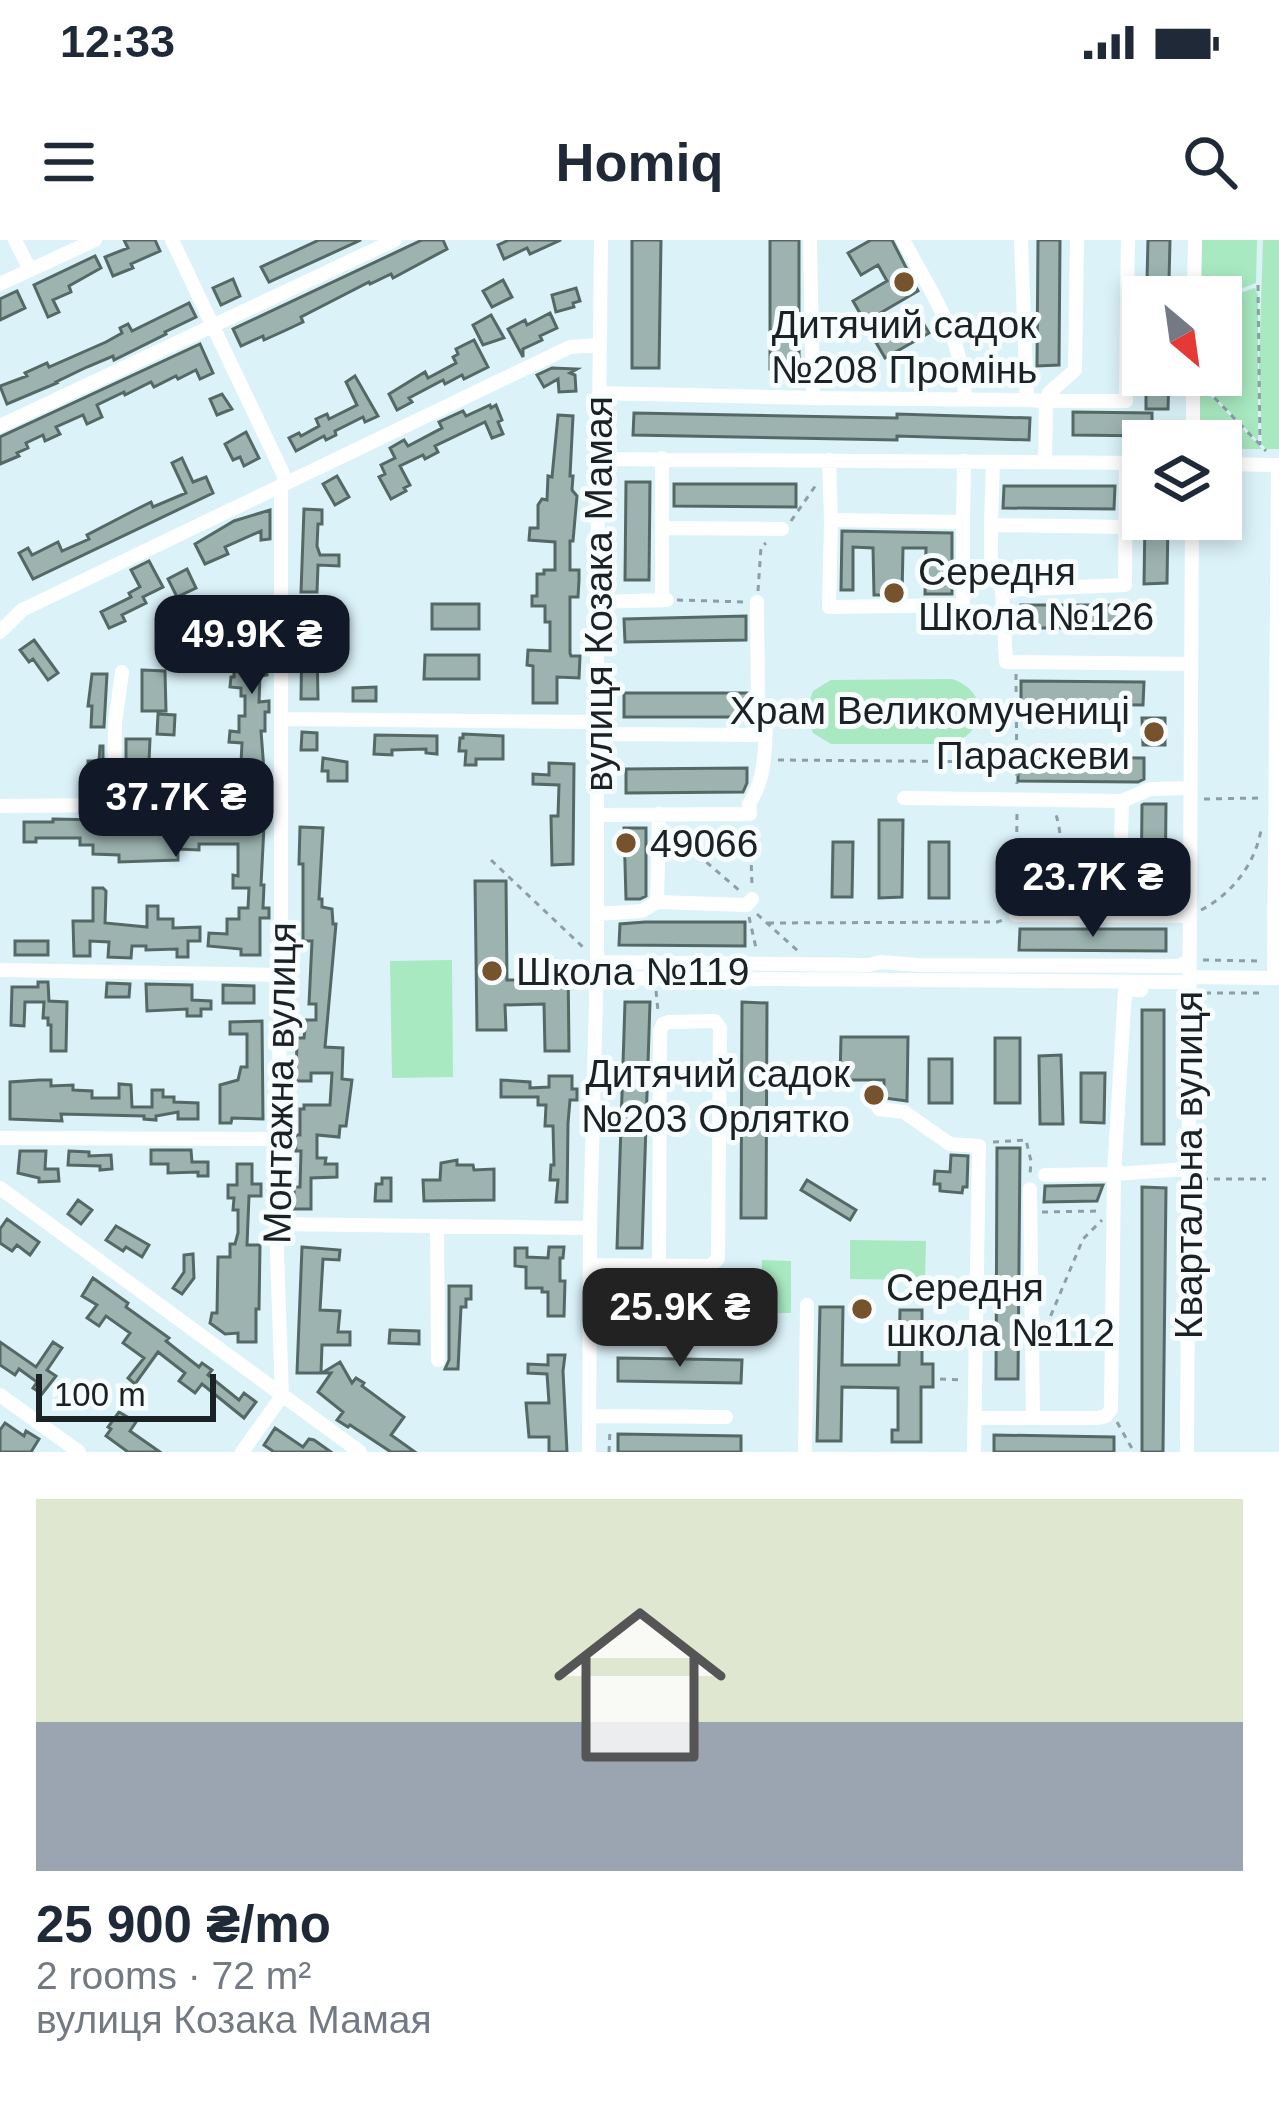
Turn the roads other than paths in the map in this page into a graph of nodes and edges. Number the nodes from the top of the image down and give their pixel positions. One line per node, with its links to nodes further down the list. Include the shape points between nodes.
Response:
1 (15, 240): 12 (street)
2 (95, 240): 12 (street)
3 (172, 240): 16 (street)
4 (395, 240): 16 (street)
5 (601, 240): 17 (street, вулиця Козака Мамая)
6 (810, 240): 20 (street)
7 (903, 240): 21 (street, via 959,349)
8 (1021, 240): 22 (street)
9 (1077, 240): 23 (street, via 1076,370)
10 (1128, 240): 13 (street)
11 (1195, 240): 14 (street)
12 (30, 270): 15 (street)
13 (1132, 276)
14 (1194, 276)
15 (0, 284)
16 (213, 326): 24 (street); 34 (street)
17 (600, 345): 18 (street, вулиця Козака Мамая); 34 (street, via 570,347)
18 (599, 393): 20 (street); 26 (street, вулиця Козака Мамая)
19 (1126, 396): 23 (street)
20 (813, 398): 21 (street)
21 (964, 399): 22 (street)
22 (1027, 400): 23 (street)
23 (1046, 401): 30 (street)
24 (0, 426)
25 (662, 458): 26 (street); 33 (street); 39 (street)
26 (599, 459): 44 (street, вулиця Козака Мамая)
27 (1275, 460): 31 (street); 70 (street)
28 (964, 461): 29 (street); 33 (street); 36 (street)
29 (993, 462): 30 (street); 37 (street)
30 (1045, 462): 32 (street)
31 (1242, 462)
32 (1122, 463)
33 (829, 465): 35 (street)
34 (284, 483): 46 (street, via 22,610); 49 (street, Монтажна вулиця)
35 (830, 520): 36 (street); 36 (street, via 829,607 963,605)
36 (963, 522)
37 (992, 525): 38 (street); 43 (street, via 991,558)
38 (1122, 527)
39 (662, 528): 40 (street); 44 (street, via 665,600)
40 (782, 529)
41 (1125, 540): 43 (street, via 1125,585)
42 (1192, 540): 47 (street, Квартальна вулиця)
43 (1003, 590): 47 (street, via 1006,662)
44 (597, 602): 50 (street, вулиця Козака Мамая)
45 (757, 602): 51 (street)
46 (0, 632)
47 (1191, 664): 52 (street, Квартальна вулиця)
48 (122, 672): 55 (street)
49 (282, 718): 50 (street); 57 (street, Монтажна вулиця)
50 (598, 728): 51 (street); 59 (street, вулиця Козака Мамая)
51 (765, 734): 58 (street, via 750,814)
52 (1190, 794): 54 (street, via 1150,789); 65 (street, Квартальна вулиця)
53 (904, 798): 54 (street)
54 (1122, 801): 64 (street)
55 (114, 805): 56 (street); 57 (street)
56 (0, 806)
57 (280, 809): 69 (street, Монтажна вулиця)
58 (659, 814): 59 (street); 60 (street)
59 (598, 815): 62 (street, вулиця Козака Мамая)
60 (657, 902): 61 (street); 62 (street)
61 (749, 902)
62 (597, 914): 67 (street, вулиця Козака Мамая)
63 (1016, 915): 64 (street)
64 (1119, 916): 65 (street)
65 (1189, 916): 66 (street, Квартальна вулиця)
66 (1189, 960): 67 (street); 72 (street, Квартальна вулиця)
67 (597, 962): 71 (street, вулиця Козака Мамая)
68 (0, 970): 69 (street)
69 (281, 975): 75 (street, Монтажна вулиця)
70 (1276, 978): 72 (street)
71 (597, 979): 72 (street); 83 (street, вулиця Козака Мамая)
72 (1188, 985): 76 (street, via 1125,990); 77 (street, Квартальна вулиця)
73 (879, 1108): 93 (street, via 904,1112 950,1144 979,1146)
74 (0, 1138): 75 (street)
75 (276, 1139): 81 (street, Монтажна вулиця)
76 (1114, 1174): 77 (street); 78 (street); 92 (street, via 1112,1409 1098,1418)
77 (1188, 1174): 100 (street, Квартальна вулиця)
78 (1045, 1175)
79 (0, 1188): 89 (street)
80 (1030, 1189): 92 (street)
81 (276, 1224): 82 (street); 89 (street, Монтажна вулиця)
82 (437, 1226): 83 (street); 87 (street)
83 (590, 1228): 85 (street, вулиця Козака Мамая)
84 (658, 1264): 84 (street, via 710,1266 718,1259 715,1021 669,1022 660,1031); 85 (street)
85 (591, 1265): 90 (street, вулиця Козака Мамая)
86 (807, 1305): 98 (street)
87 (438, 1360)
88 (0, 1396): 94 (street)
89 (282, 1396): 95 (street); 96 (street)
90 (590, 1416): 91 (street); 97 (street, вулиця Козака Мамая)
91 (726, 1417)
92 (1033, 1417): 93 (street)
93 (975, 1418): 99 (street)
94 (78, 1452)
95 (242, 1452)
96 (360, 1452)
97 (590, 1452)
98 (805, 1452)
99 (974, 1452)
100 (1187, 1452)

